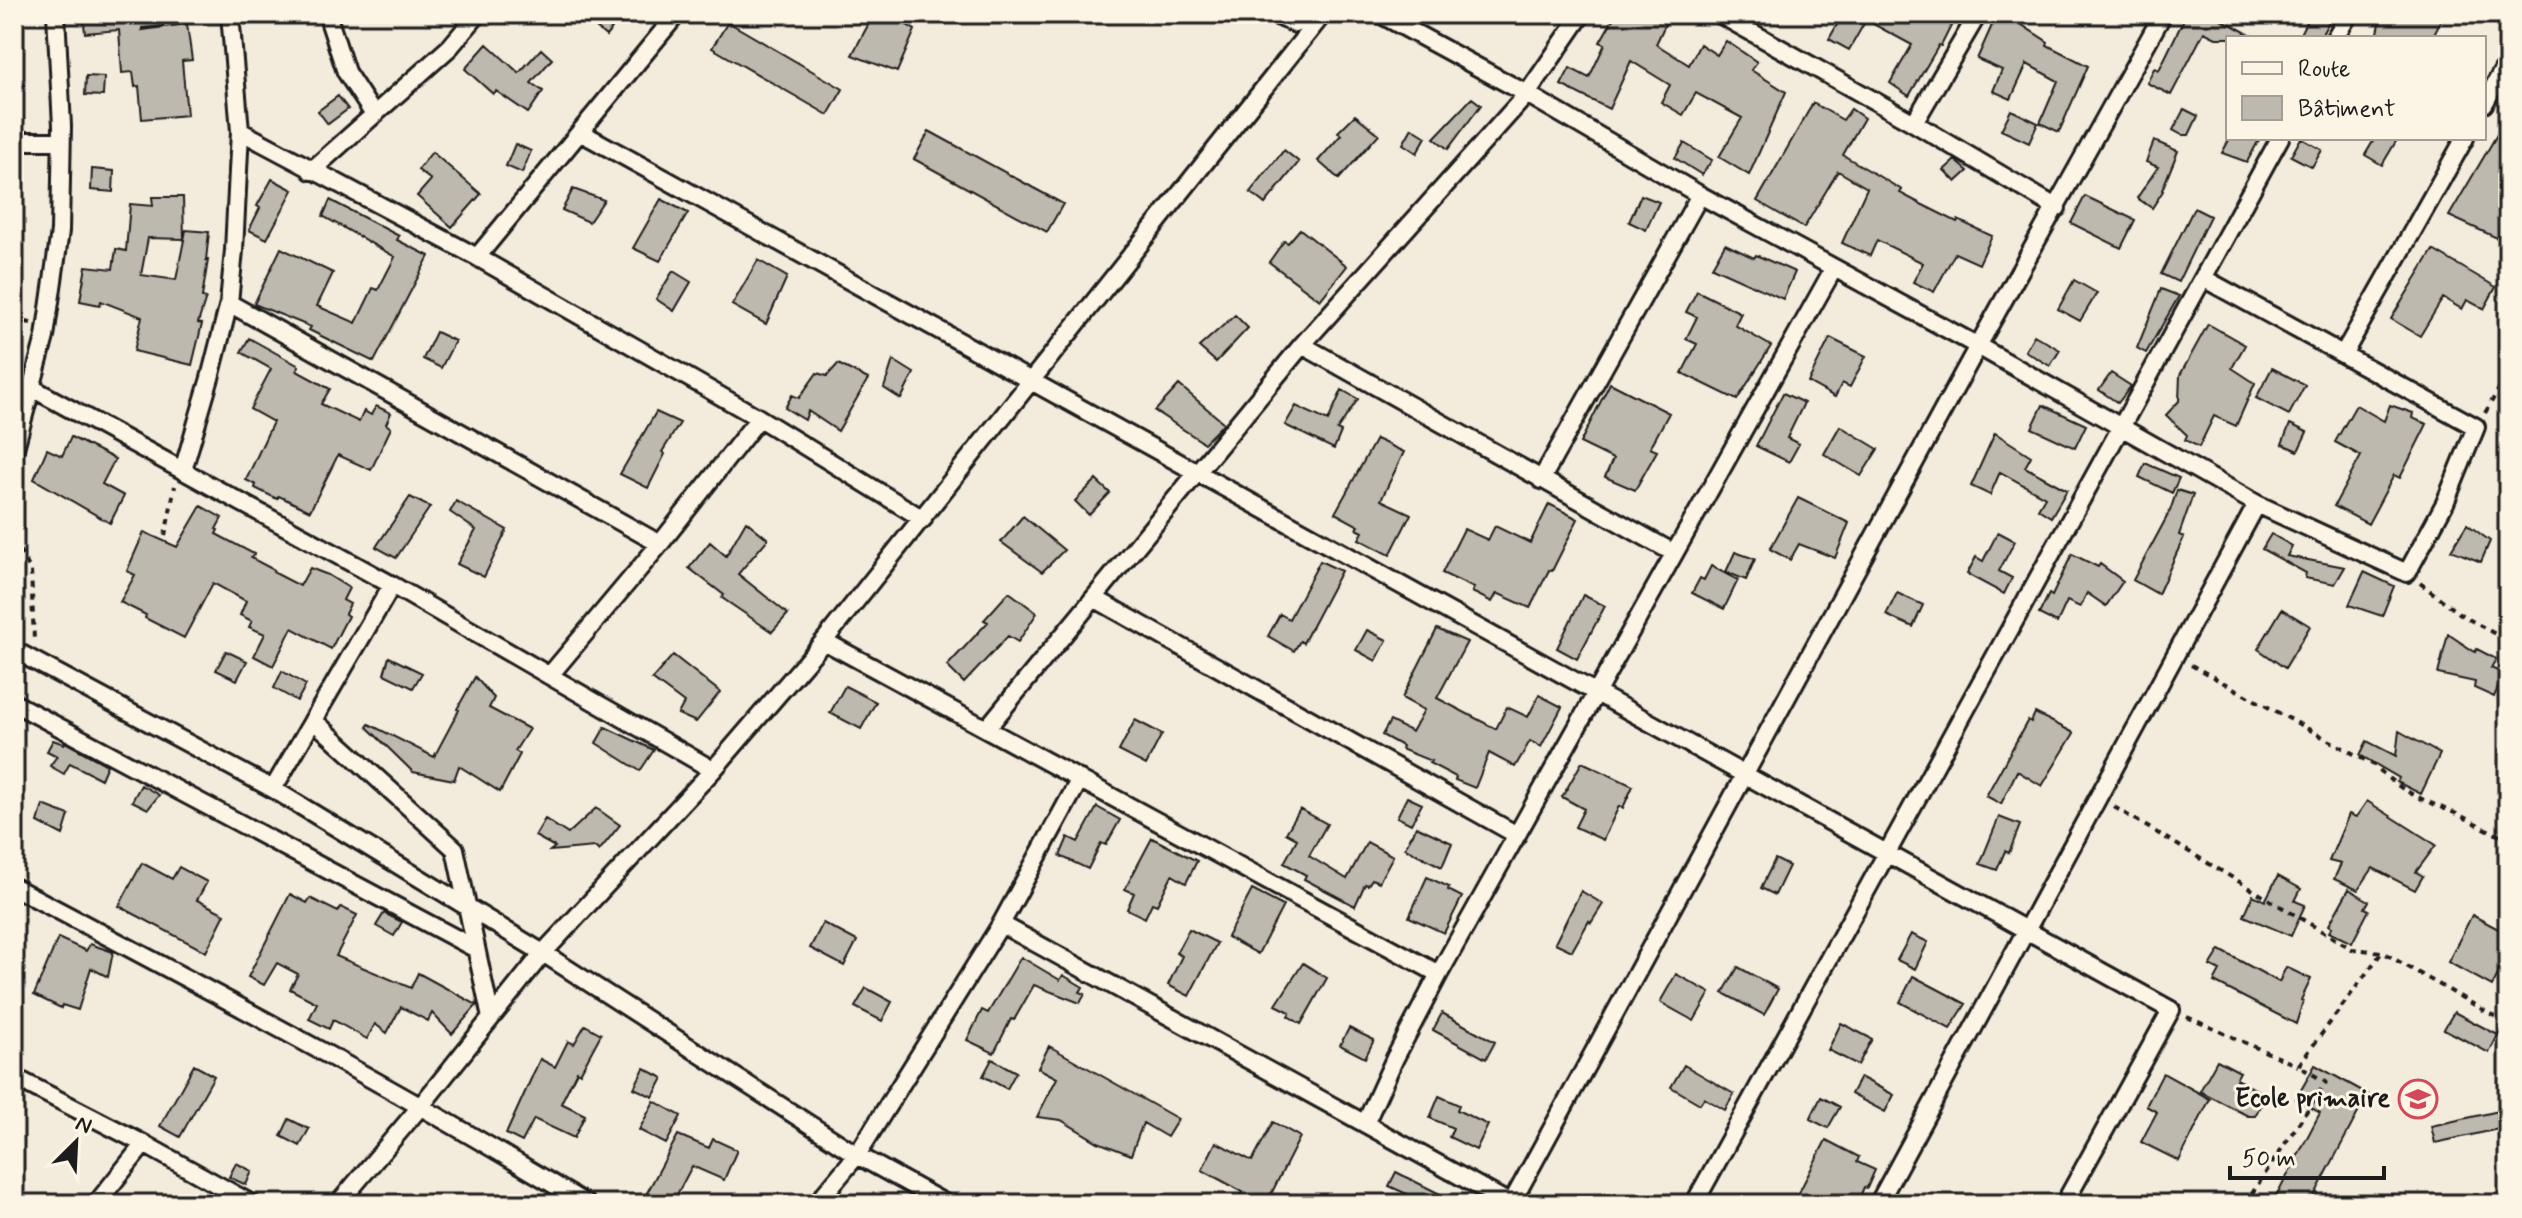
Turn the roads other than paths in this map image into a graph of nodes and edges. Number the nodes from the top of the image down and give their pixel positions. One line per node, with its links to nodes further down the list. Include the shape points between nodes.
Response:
1 (56, 14): 25 (street)
2 (230, 14): 20 (street)
3 (327, 14): 18 (street, via 346,72)
4 (478, 14): 18 (street, via 450,47)
5 (677, 14): 21 (street)
6 (1263, 14): 13 (lane, via 1295,28)
7 (1380, 14): 16 (street)
8 (1582, 14): 16 (street)
9 (1719, 14): 19 (street)
10 (1978, 14): 19 (street)
11 (2163, 14): 28 (street)
12 (2349, 14): 14 (street)
13 (1320, 18): 36 (street)
14 (2336, 36)
15 (2508, 61): 17 (street)
16 (1527, 94): 27 (street); 33 (street)
17 (2486, 100)
18 (374, 115): 26 (street)
19 (1914, 123): 28 (street)
20 (240, 131): 26 (street); 32 (street)
21 (580, 132): 29 (street); 36 (street)
22 (2279, 140): 31 (street)
23 (2464, 140): 35 (street)
24 (14, 141): 25 (street)
25 (61, 141): 37 (street, via 60,231)
26 (311, 171): 29 (street)
27 (1700, 195): 30 (street); 43 (street)
28 (2057, 208): 34 (street)
29 (477, 257): 38 (street)
30 (1834, 268): 34 (street); 47 (street)
31 (2203, 278): 35 (street); 39 (street)
32 (229, 303): 41 (street); 46 (street)
33 (1302, 345): 42 (street); 43 (street)
34 (1978, 346): 39 (street); 58 (street)
35 (2344, 353): 44 (street, via 2476,427 2445,503 2407,573)
36 (1031, 382): 42 (street); 45 (street)
37 (32, 388): 40 (street); 41 (street)
38 (759, 418): 45 (street); 46 (street)
39 (2121, 428): 44 (street); 62 (street)
40 (14, 452)
41 (183, 470): 48 (street)
42 (1198, 473): 49 (street); 53 (street)
43 (1541, 480): 47 (street)
44 (2257, 504): 66 (street)
45 (923, 519): 50 (street)
46 (660, 544): 52 (street)
47 (1674, 553): 53 (street)
48 (392, 585): 52 (street); 55 (street)
49 (1094, 598): 56 (street); 61 (street)
50 (824, 641): 56 (street); 57 (street)
51 (14, 650): 60 (street)
52 (550, 675): 57 (street)
53 (1596, 693): 58 (street); 61 (street)
54 (15, 706): 67 (street)
55 (313, 720): 60 (street); 64 (street, via 455,849)
56 (987, 728): 59 (street)
57 (713, 770): 68 (street)
58 (1746, 775): 62 (street); 82 (street)
59 (1080, 779): 65 (street); 69 (street)
60 (273, 789): 64 (street)
61 (1517, 835): 69 (street)
62 (1887, 853): 66 (street); 83 (street)
63 (14, 887): 72 (street)
64 (467, 907): 67 (street); 68 (street)
65 (1001, 924): 73 (street); 75 (street)
66 (2026, 930): 84 (street); 85 (street, via 2171,1010)
67 (476, 949): 70 (street)
68 (543, 953): 70 (street); 75 (street)
69 (1439, 974): 73 (street)
70 (491, 1018): 72 (street)
71 (14, 1077): 74 (street)
72 (420, 1107): 78 (street); 79 (street)
73 (1365, 1124): 82 (street)
74 (144, 1144): 76 (street); 77 (street)
75 (857, 1155): 80 (street); 81 (street)
76 (96, 1204)
77 (252, 1204)
78 (338, 1204)
79 (586, 1204)
80 (816, 1204)
81 (946, 1204)
82 (1511, 1204)
83 (1694, 1204)
84 (1878, 1204)
85 (2064, 1204)

